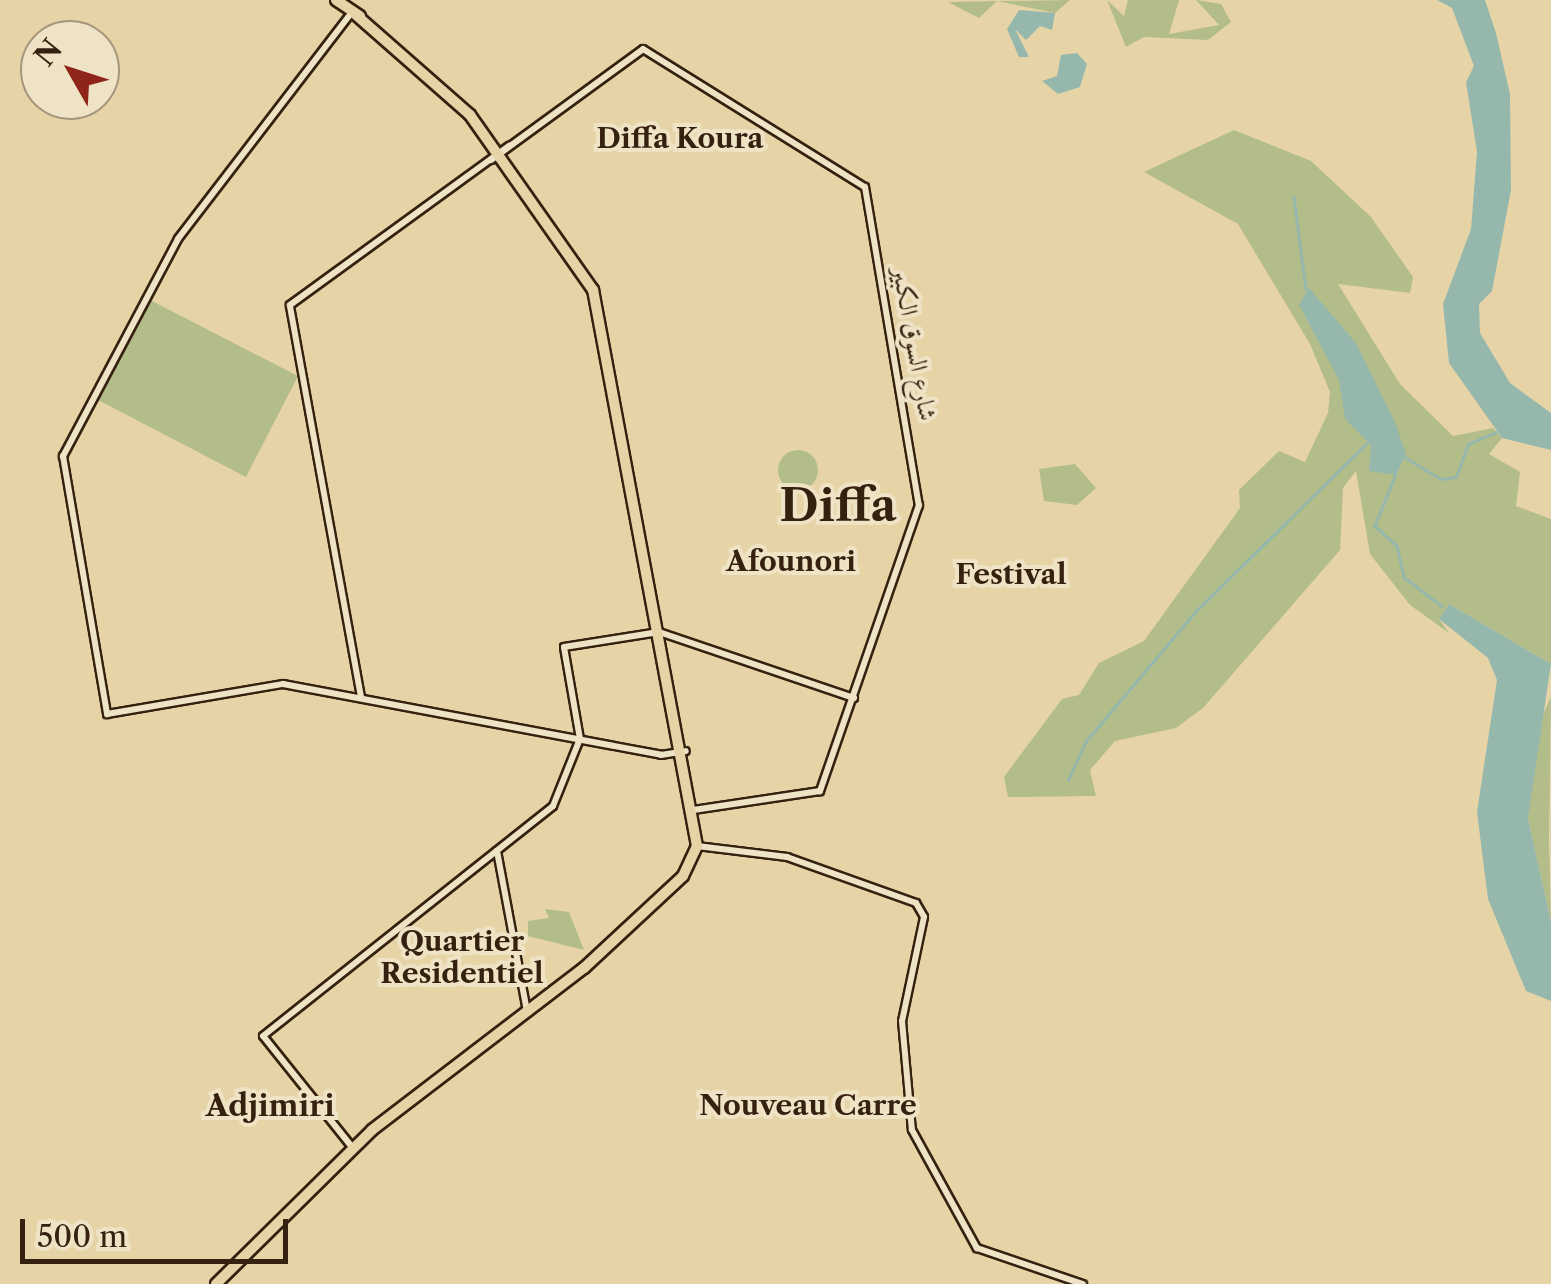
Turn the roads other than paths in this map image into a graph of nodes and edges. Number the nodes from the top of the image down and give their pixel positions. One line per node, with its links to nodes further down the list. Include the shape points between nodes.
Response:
1 (336, 0): 2 (highway)
2 (354, 13): 3 (highway, via 426,68); 5 (street, via 178,239 61,461 107,714 275,684)
3 (501, 152): 4 (highway, via 598,306); 5 (street, شارع السوق الكبير, via 290,305); 6 (street, شارع السوق الكبير, via 643,49 865,187 920,500)
4 (662, 633): 6 (street); 7 (street, via 564,647); 8 (highway)
5 (361, 696): 7 (street)
6 (854, 698): 9 (street, شارع السوق الكبير, via 816,794)
7 (580, 740): 8 (street); 11 (street, via 553,806)
8 (684, 752): 9 (highway)
9 (694, 809): 10 (highway)
10 (699, 845): 12 (highway, via 683,876); 13 (highway, via 686,879 563,991); 16 (street, via 786,857 916,903 924,917 902,1021 912,1130 976,1248)
11 (497, 851): 12 (street); 14 (street, via 263,1036)
12 (527, 1014): 13 (highway)
13 (426, 1088): 14 (highway)
14 (352, 1147): 15 (highway)
15 (216, 1284)
16 (1083, 1284)

